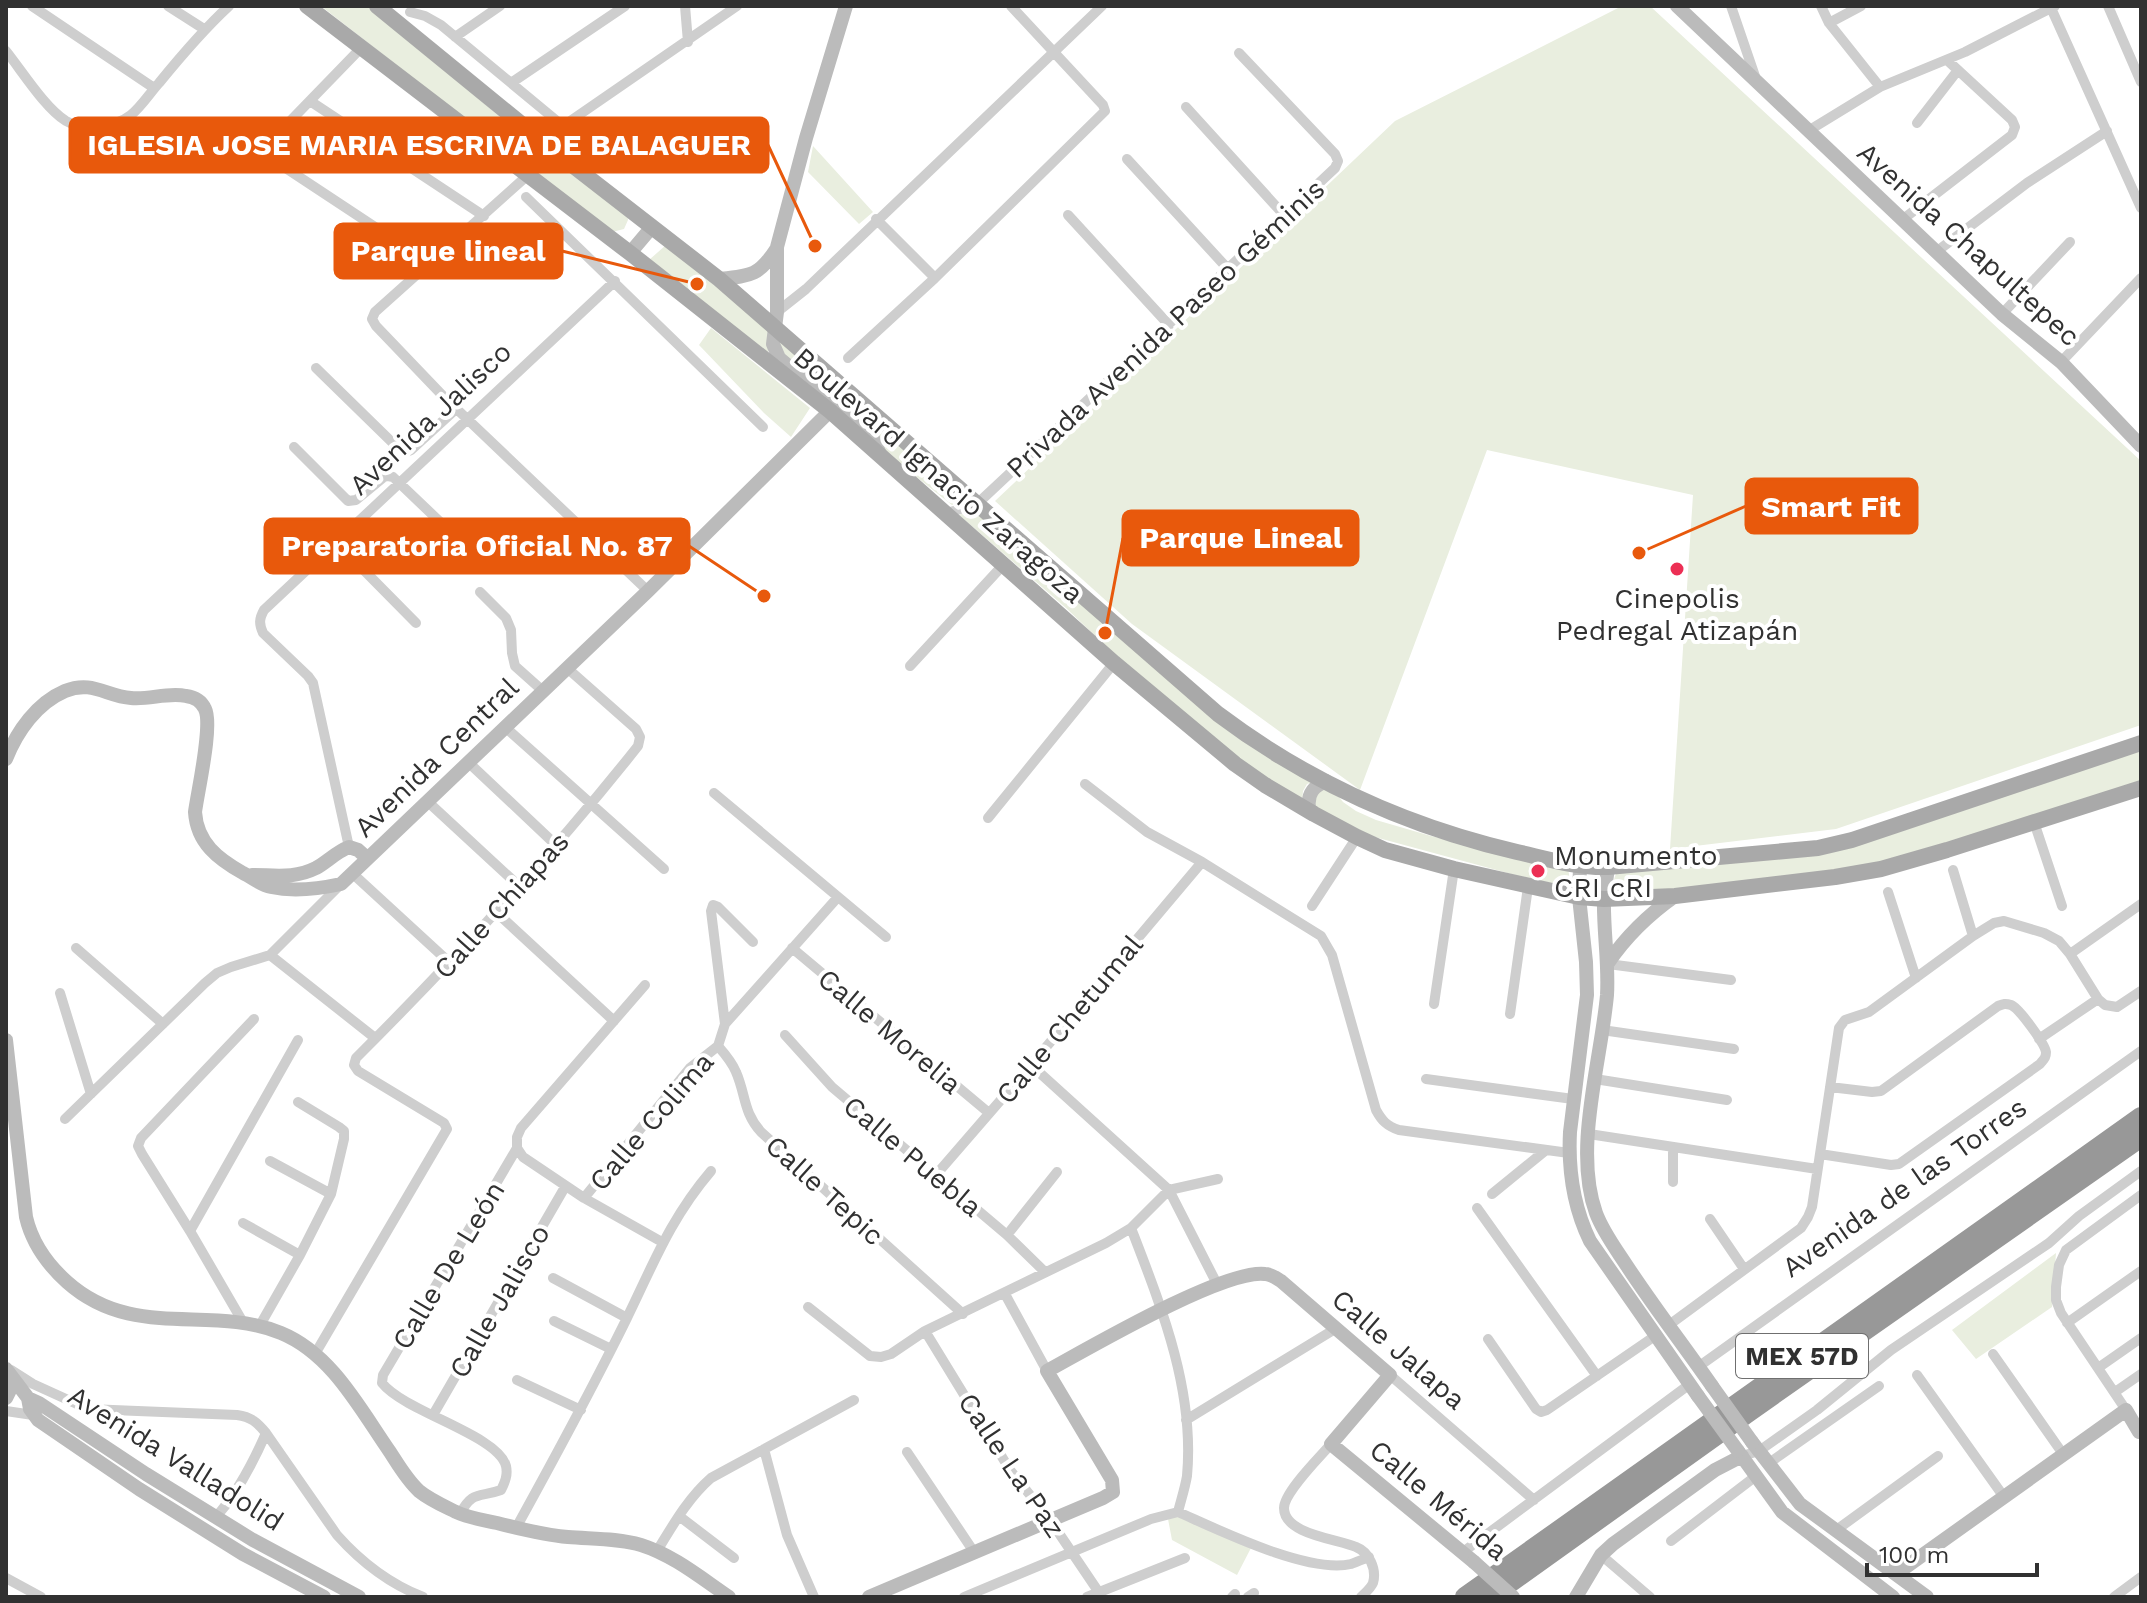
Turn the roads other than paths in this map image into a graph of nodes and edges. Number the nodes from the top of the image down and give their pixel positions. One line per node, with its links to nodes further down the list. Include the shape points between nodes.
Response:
1 (32, 6): 34 (street)
2 (168, 6): 21 (street)
3 (229, 6): 21 (street)
4 (307, 6): 24 (main road, Boulevard Ignacio Zaragoza)
5 (377, 6): 19 (main road, Boulevard Ignacio Zaragoza)
6 (500, 6): 22 (street)
7 (625, 6): 31 (street)
8 (685, 6): 23 (street)
9 (737, 6): 23 (street)
10 (846, 6): 53 (street)
11 (1011, 6): 26 (street)
12 (1102, 6): 26 (street)
13 (1677, 6): 32 (street, Avenida Chapultepec)
14 (1731, 6): 32 (street)
15 (1821, 6): 20 (street)
16 (1861, 6): 20 (street)
17 (2108, 6): 30 (street)
18 (2053, 7): 28 (street); 40 (street)
19 (408, 14): 22 (street, via 435,21); 41 (main road, Boulevard Ignacio Zaragoza)
20 (1829, 23): 33 (street)
21 (204, 29): 34 (street)
22 (455, 37): 31 (street)
23 (688, 42): 38 (street)
24 (361, 48): 35 (street); 43 (main road, Boulevard Ignacio Zaragoza)
25 (6, 51): 34 (street, via 45,100 67,121 80,125 130,116)
26 (1055, 52): 49 (street); 58 (street, via 1105,111)
27 (1239, 53): 47 (street, Privada Avenida Paseo Géminis, via 1338,161)
28 (1947, 60): 29 (street); 33 (street)
29 (1958, 70): 37 (street); 50 (street, via 2015,127 2012,135)
30 (2141, 82)
31 (511, 83): 38 (street)
32 (1758, 85): 39 (street, Avenida Chapultepec)
33 (1880, 87): 39 (street)
34 (154, 88)
35 (310, 101): 48 (street); 56 (street, via 267,145 269,157)
36 (1186, 107): 47 (street)
37 (1917, 123)
38 (563, 126): 41 (street)
39 (1808, 131): 50 (street, Avenida Chapultepec)
40 (2107, 131): 45 (street); 54 (street)
41 (543, 142): 51 (main road, Boulevard Ignacio Zaragoza)
42 (1127, 159): 57 (street)
43 (528, 175): 48 (street); 55 (main road, Boulevard Ignacio Zaragoza)
44 (526, 197): 61 (street)
45 (2141, 208)
46 (1068, 215): 64 (street)
47 (1284, 215): 57 (street, Privada Avenida Paseo Géminis)
48 (484, 216): 56 (street)
49 (876, 219): 58 (street); 63 (street)
50 (1902, 220): 54 (street, Avenida Chapultepec)
51 (652, 227): 55 (street); 60 (main road, Boulevard Ignacio Zaragoza)
52 (2070, 242): 62 (street)
53 (777, 247): 60 (street, via 760,270); 63 (street)
54 (1936, 252): 62 (street, Avenida Chapultepec)
55 (630, 253): 69 (main road, Boulevard Ignacio Zaragoza)
56 (431, 264): 68 (street, via 372,319)
57 (1228, 269): 64 (street, Privada Avenida Paseo Géminis)
58 (935, 278): 65 (street)
59 (2141, 278): 66 (street)
60 (719, 279): 63 (main road, Boulevard Ignacio Zaragoza)
61 (615, 281): 70 (street, Avenida Jalisco); 71 (street)
62 (2002, 314): 66 (street, Avenida Chapultepec)
63 (777, 321): 74 (street, via 774,348 779,358 872,436); 76 (main road, Boulevard Ignacio Zaragoza)
64 (1169, 325): 76 (street, Privada Avenida Paseo Géminis)
65 (848, 358)
66 (2061, 362): 72 (street, Avenida Chapultepec)
67 (316, 368): 68 (street, via 401,451 411,450)
68 (456, 409): 70 (street)
69 (830, 411): 74 (main road, Boulevard Ignacio Zaragoza); 81 (street, Avenida Central)
70 (468, 420): 75 (street, Avenida Jalisco); 81 (street)
71 (763, 427)
72 (2141, 446)
73 (294, 447): 75 (street, via 348,501 384,477)
74 (880, 454): 77 (main road, Boulevard Ignacio Zaragoza)
75 (399, 483): 78 (street, Avenida Jalisco); 79 (street)
76 (977, 504): 77 (street, Privada Avenida Paseo Géminis); 92 (main road, Boulevard Ignacio Zaragoza, via 1218,714)
77 (947, 513): 80 (main road, Boulevard Ignacio Zaragoza)
78 (336, 542): 83 (street); 103 (street, Avenida Jalisco, via 264,610 259,625 313,683)
79 (482, 562)
80 (1004, 564): 84 (main road, Boulevard Ignacio Zaragoza); 85 (street)
81 (648, 591): 86 (street, Avenida Central)
82 (480, 592): 87 (street, via 506,618 515,666)
83 (416, 623)
84 (1114, 663): 98 (main road, Boulevard Ignacio Zaragoza, via 1235,764); 99 (street)
85 (910, 666)
86 (567, 668): 87 (street, Avenida Central); 97 (street, Calle Chiapas, via 640,737)
87 (543, 691): 88 (street, Avenida Central)
88 (505, 727): 91 (street, Avenida Central); 97 (street)
89 (2141, 743): 107 (main road, Boulevard Ignacio Zaragoza, via 1852,840)
90 (6, 759): 112 (street, via 29,719 71,689 96,688 132,699 179,694 199,700 207,723 196,825 207,846)
91 (468, 762): 96 (street, Avenida Central); 102 (street)
92 (1326, 781): 98 (street, via 1310,795); 106 (main road, Boulevard Ignacio Zaragoza, via 1423,826)
93 (1085, 784): 105 (street, via 1147,832)
94 (2141, 788): 100 (main road, Boulevard Ignacio Zaragoza)
95 (714, 793): 118 (street)
96 (427, 801): 104 (street, Avenida Central); 114 (street)
97 (593, 804): 102 (street, Calle Chiapas); 108 (street)
98 (1314, 814): 101 (main road, Boulevard Ignacio Zaragoza)
99 (988, 818)
100 (2034, 822): 117 (main road, Boulevard Ignacio Zaragoza, via 1881,869); 123 (street)
101 (1357, 837): 109 (main road, Boulevard Ignacio Zaragoza); 122 (street)
102 (556, 845): 114 (street, Calle Chiapas)
103 (349, 847): 104 (street); 112 (street, via 302,874)
104 (367, 858): 111 (street, Avenida Central)
105 (1202, 862): 155 (street, Calle Chetumal); 170 (street, via 1313,930 1328,945 1376,1110 1389,1127)
106 (1580, 867): 107 (main road, Boulevard Ignacio Zaragoza); 119 (street)
107 (1608, 867): 120 (street)
108 (664, 869)
109 (1454, 869): 115 (main road, Boulevard Ignacio Zaragoza); 140 (street)
110 (1953, 870): 125 (street)
111 (352, 873): 113 (street, Avenida Central); 132 (street)
112 (248, 875): 113 (street, via 267,886 288,889)
113 (341, 884): 131 (street, Avenida Central)
114 (519, 886): 124 (street, Calle Chiapas)
115 (1528, 887): 119 (main road, Boulevard Ignacio Zaragoza); 141 (street)
116 (1888, 892): 134 (street)
117 (1675, 896): 120 (main road, Boulevard Ignacio Zaragoza); 133 (street, via 1637,925)
118 (838, 897): 126 (street); 129 (street, Calle Colima)
119 (1579, 897): 120 (main road, Boulevard Ignacio Zaragoza); 160 (street, via 1587,995)
120 (1604, 899): 133 (street)
121 (2141, 904): 130 (street)
122 (1312, 906)
123 (2062, 906)
124 (496, 912): 132 (street, Calle Chiapas); 143 (street)
125 (1973, 936): 130 (street, via 2004,921 2053,937); 134 (street)
126 (886, 937)
127 (753, 942): 145 (street, via 713,905)
128 (76, 948): 144 (street)
129 (792, 948): 145 (street, Calle Colima); 163 (street, Calle Morelia)
130 (2070, 954): 139 (street)
131 (270, 955): 144 (street, Avenida Central, via 217,973); 148 (street)
132 (450, 963): 148 (street, Calle Chiapas)
133 (1608, 964): 135 (street); 146 (street)
134 (1916, 978): 158 (street, via 1864,1015 1841,1023)
135 (1731, 980)
136 (645, 985): 143 (street, Calle De León)
137 (2141, 991): 139 (street, via 2117,1007)
138 (60, 993): 159 (street)
139 (2098, 999): 149 (street)
140 (1434, 1004)
141 (1510, 1014)
142 (254, 1019): 191 (street, via 138,1146)
143 (614, 1021): 169 (street, Calle De León, via 521,1128)
144 (163, 1024): 159 (street, Avenida Central)
145 (725, 1024): 152 (street, Calle Colima)
146 (1602, 1030): 153 (street); 157 (street)
147 (785, 1035): 178 (street, Calle Puebla, via 832,1087)
148 (375, 1038): 217 (street, Calle Chiapas, via 356,1058 358,1071 447,1129)
149 (2039, 1039): 158 (street, via 2017,1009 2005,1004 1881,1091); 172 (street, via 2046,1051 2040,1064 1899,1164)
150 (6, 1040): 209 (street, via 26,1217 34,1242 56,1272 81,1294 130,1315)
151 (298, 1040): 191 (street)
152 (718, 1046): 186 (street, Calle Colima, via 690,1068); 205 (street, Calle Tepic, via 737,1074 745,1108 761,1132)
153 (1734, 1049)
154 (2141, 1051): 219 (street, Avenida de las Torres)
155 (1031, 1065): 163 (street, Calle Chetumal); 182 (street)
156 (1426, 1079): 160 (street)
157 (1595, 1079): 161 (street); 166 (street)
158 (1830, 1087): 172 (street)
159 (91, 1094): 165 (street, Avenida Central)
160 (1573, 1099): 171 (street)
161 (1727, 1100)
162 (298, 1102): 183 (street, via 344,1131)
163 (989, 1113): 178 (street, Calle Chetumal)
164 (2141, 1117): 283 (highway, MEX 57D)
165 (65, 1119)
166 (1589, 1134): 168 (street); 201 (street, via 1589,1179 1597,1215)
167 (2141, 1137): 284 (highway, MEX 57D)
168 (1673, 1147): 174 (street); 180 (street)
169 (517, 1148): 181 (street); 238 (street, Calle De León, via 383,1375 387,1389)
170 (1546, 1150): 171 (street); 184 (street)
171 (1569, 1153): 202 (street, via 1580,1221)
172 (1820, 1154): 174 (street)
173 (270, 1161): 183 (street)
174 (1817, 1169): 195 (street, via 1812,1207 1801,1228)
175 (711, 1171): 193 (street)
176 (2141, 1171): 243 (street, via 2049,1243 1891,1350 1817,1410)
177 (1057, 1172): 192 (street)
178 (935, 1176): 192 (street, Calle Puebla)
179 (1218, 1179): 182 (street)
180 (1673, 1182)
181 (565, 1187): 186 (street); 238 (street, Calle Jalisco)
182 (1169, 1190): 190 (street); 199 (street)
183 (331, 1194): 194 (street)
184 (1492, 1194)
185 (2141, 1195): 208 (street, via 2066,1250 2056,1300)
186 (584, 1198): 193 (street)
187 (1477, 1208): 226 (street)
188 (1710, 1219): 195 (street)
189 (243, 1223): 194 (street)
190 (1131, 1228): 197 (street); 204 (street)
191 (190, 1231): 209 (street)
192 (1007, 1235): 197 (street, Calle Puebla)
193 (662, 1242): 206 (street)
194 (300, 1255): 209 (street)
195 (1744, 1269): 210 (street)
196 (2141, 1271): 208 (street)
197 (1045, 1272): 200 (street)
198 (553, 1278): 206 (street)
199 (1217, 1284): 204 (street); 211 (street, Calle Jalapa, via 1267,1273)
200 (1005, 1294): 205 (street); 222 (street)
201 (1646, 1295): 202 (street); 210 (street)
202 (1633, 1304): 213 (street)
203 (808, 1307): 212 (street, via 870,1356 891,1354)
204 (1162, 1310): 222 (street); 239 (street)
205 (963, 1314): 212 (street)
206 (627, 1318): 216 (street)
207 (554, 1321): 216 (street)
208 (2067, 1323): 220 (street)
209 (252, 1325): 217 (street, via 279,1332)
210 (1669, 1325): 219 (street)
211 (1335, 1329): 224 (street, Calle Jalapa); 239 (street)
212 (925, 1331): 257 (street, Calle La Paz, via 1010,1470)
213 (1655, 1336): 226 (street); 229 (street)
214 (2141, 1338): 220 (street)
215 (1488, 1339): 226 (street, via 1541,1412)
216 (611, 1349): 234 (street)
217 (315, 1354): 254 (street, via 413,1484)
218 (1993, 1354): 247 (street)
219 (1698, 1367): 243 (street, bridge)
220 (2098, 1368): 230 (street)
221 (8, 1371): 231 (street); 232 (street); 240 (street, via 88,1409 237,1415 259,1423)
222 (1047, 1371): 257 (street, via 1112,1480 1113,1492)
223 (2141, 1374): 230 (street)
224 (1390, 1375): 242 (street); 252 (street, Calle Jalapa)
225 (1917, 1375): 251 (street)
226 (1597, 1376)
227 (517, 1380): 234 (street)
228 (1879, 1386): 249 (street)
229 (1694, 1390): 246 (street, bridge); 252 (street)
230 (2115, 1392): 235 (street)
231 (6, 1398)
232 (28, 1398): 237 (street, Avenida Valladolid); 256 (street, Avenida Valladolid)
233 (854, 1400): 244 (street)
234 (581, 1410): 258 (street)
235 (2126, 1410): 241 (street); 247 (street)
236 (6, 1411): 237 (street)
237 (33, 1415): 274 (street, Avenida Valladolid, via 217,1538)
238 (433, 1415): 254 (street, via 486,1443 506,1464 501,1490 477,1495)
239 (1186, 1420): 253 (street, via 1186,1479)
240 (266, 1433): 256 (street); 276 (street, via 350,1550)
241 (2140, 1433)
242 (1331, 1444): 265 (street, via 1287,1496 1286,1518 1309,1533 1358,1547); 266 (street, Calle Mérida)
243 (1755, 1446): 246 (street); 249 (street)
244 (764, 1449): 255 (street, via 711,1478); 278 (street, via 787,1535)
245 (907, 1452): 262 (street)
246 (1740, 1454): 250 (street); 264 (street)
247 (2063, 1454): 251 (street)
248 (1938, 1456): 259 (street)
249 (1769, 1463): 259 (street, via 1800,1504)
250 (1756, 1476): 260 (street); 288 (street, via 1794,1523)
251 (2004, 1497): 269 (street)
252 (1534, 1500): 266 (street)
253 (1178, 1512): 263 (street); 265 (street, via 1300,1559 1350,1564)
254 (460, 1514): 258 (street)
255 (679, 1516): 261 (street); 267 (street)
256 (216, 1517): 275 (street, Avenida Valladolid)
257 (1050, 1520): 262 (street); 263 (street, Calle La Paz)
258 (516, 1528): 261 (street, via 615,1540)
259 (1835, 1531): 269 (street)
260 (1671, 1541)
261 (657, 1551): 277 (street)
262 (974, 1552): 279 (street)
263 (1071, 1552): 272 (street, Calle La Paz); 280 (street)
264 (1601, 1555): 286 (street); 287 (street)
265 (1369, 1557): 282 (street, via 1372,1585)
266 (1468, 1557): 285 (street, Calle Mérida, bridge)
267 (734, 1558)
268 (1185, 1558): 272 (street)
269 (1896, 1574): 289 (street)
270 (2141, 1577): 290 (street)
271 (6, 1578): 273 (street)
272 (1100, 1595): 281 (street)
273 (41, 1597)
274 (324, 1597)
275 (359, 1597)
276 (423, 1597)
277 (729, 1597)
278 (814, 1597)
279 (869, 1597)
280 (964, 1597)
281 (1087, 1597)
282 (1362, 1597)
283 (1465, 1597)
284 (1490, 1597)
285 (1513, 1597)
286 (1576, 1597)
287 (1650, 1597)
288 (1893, 1597)
289 (1927, 1597)
290 (2114, 1597)

